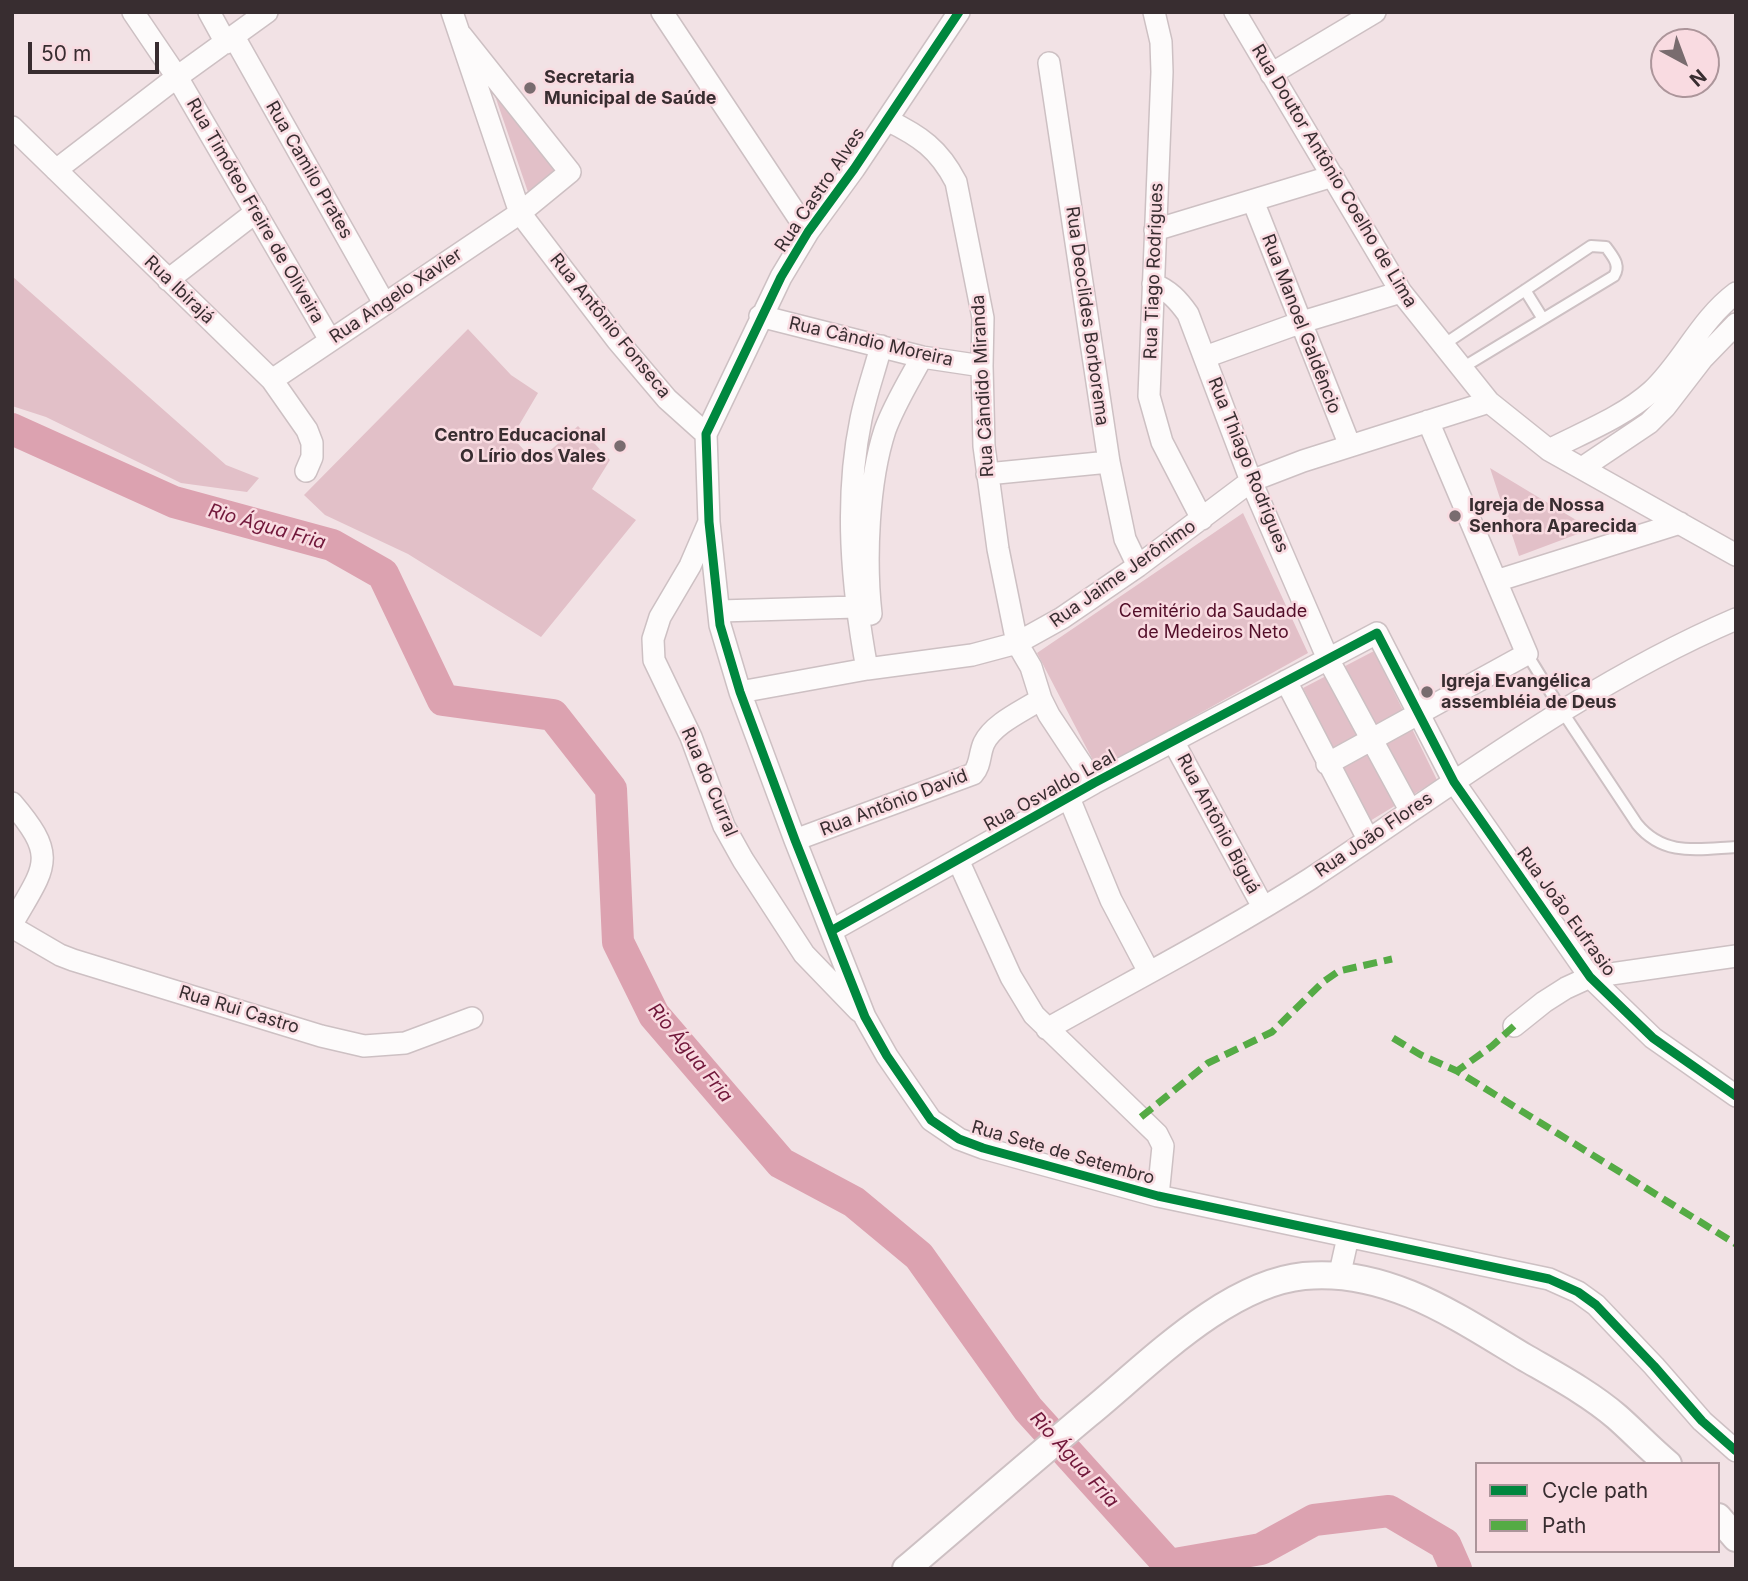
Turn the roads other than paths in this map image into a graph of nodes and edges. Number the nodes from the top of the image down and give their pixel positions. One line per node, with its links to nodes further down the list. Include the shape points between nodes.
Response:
1 (133, 12): 14 (street, Rua Timóteo Freire de Oliveira)
2 (209, 12): 11 (street, Rua Camilo Prates)
3 (267, 12): 11 (street)
4 (452, 12): 10 (street)
5 (662, 12): 23 (street)
6 (959, 12): 15 (street, Rua Castro Alves)
7 (1154, 12): 22 (street, Rua Tiago Rodrigues, via 1162,72)
8 (1235, 12): 13 (street, Rua Doutor Antônio Coelho de Lima)
9 (1375, 12): 13 (street)
10 (461, 35): 21 (street, Rua Antônio Fonseca); 21 (street, Rua Angelo Xavier, via 570,172)
11 (230, 40): 14 (street); 28 (street, Rua Camilo Prates)
12 (1049, 63): 47 (street, Rua Deoclides Borborema)
13 (1271, 74): 18 (street, Rua Doutor Antônio Coelho de Lima)
14 (177, 78): 17 (street); 20 (street, Rua Timóteo Freire de Oliveira)
15 (887, 120): 23 (street, Rua Castro Alves); 39 (street, Rua Cândido Miranda, via 931,146 956,183 983,318)
16 (12, 127): 17 (street, Rua Ibirajá)
17 (56, 170): 24 (street, Rua Ibirajá)
18 (1333, 176): 19 (street); 27 (street, Rua Doutor Antônio Coelho de Lima)
19 (1253, 201): 22 (street); 32 (street, Rua Manoel Galdêncio)
20 (256, 212): 24 (street); 34 (street, Rua Timóteo Freire de Oliveira)
21 (520, 213): 28 (street, Rua Angelo Xavier); 44 (street, Rua Antônio Fonseca, via 617,340 667,398)
22 (1155, 230): 25 (street, Rua Tiago Rodrigues)
23 (808, 232): 30 (street, Rua Castro Alves)
24 (168, 280): 41 (street, Rua Ibirajá)
25 (1153, 284): 38 (street, Rua Thiago Rodrigues, via 1179,301); 52 (street, Rua Tiago Rodrigues, via 1151,408 1161,442)
26 (1524, 290): 31 (lane); 31 (lane, via 1591,246 1606,247 1617,264 1614,276); 35 (lane)
27 (1401, 292): 32 (street); 35 (street, Rua Doutor Antônio Coelho de Lima)
28 (384, 303): 34 (street, Rua Angelo Xavier)
29 (1732, 303): 46 (street, via 1653,390 1619,414)
30 (760, 316): 36 (street, Rua Cândio Moreira); 44 (street, Rua Castro Alves)
31 (1543, 319): 40 (lane)
32 (1302, 322): 38 (street); 45 (street, Rua Manoel Galdêncio)
33 (1736, 324): 48 (street, via 1648,423)
34 (330, 340): 41 (street, Rua Angelo Xavier)
35 (1443, 345): 40 (street, Rua Doutor Antônio Coelho de Lima)
36 (881, 346): 37 (street, Rua Cândio Moreira); 58 (street, via 856,455 852,539)
37 (922, 357): 39 (street, Rua Cândio Moreira); 64 (street, via 880,449 869,544)
38 (1205, 357): 51 (street, Rua Thiago Rodrigues)
39 (982, 366): 50 (street, Rua Cândido Miranda)
40 (1462, 368): 42 (street, Rua Doutor Antônio Coelho de Lima)
41 (272, 380): 49 (street, Rua Ibirajá, via 312,443)
42 (1489, 402): 43 (street, Rua Jaime Jerônimo); 46 (street, Rua Doutor Antônio Coelho de Lima)
43 (1428, 421): 45 (street, Rua Jaime Jerônimo); 57 (street)
44 (706, 434): 53 (street, Rua Sete de Setembro)
45 (1350, 446): 51 (street, Rua Jaime Jerônimo)
46 (1549, 450): 48 (street, Rua Doutor Antônio Coelho de Lima)
47 (1109, 462): 50 (street); 56 (street, Rua Deoclides Borborema, via 1125,539)
48 (1581, 468): 54 (street, Rua Doutor Antônio Coelho de Lima)
49 (306, 471)
50 (987, 474): 61 (street, Rua Cândido Miranda)
51 (1251, 481): 52 (street, Rua Jaime Jerônimo); 63 (street, Rua Thiago Rodrigues)
52 (1202, 519): 56 (street, Rua Jaime Jerônimo)
53 (709, 522): 59 (street, Rua Sete de Setembro); 88 (street, Rua do Curral, via 660,617 653,639 654,660 691,737 724,826 743,860 804,954)
54 (1679, 523): 55 (street); 57 (street)
55 (1736, 555)
56 (1138, 566): 61 (street, Rua Jaime Jerônimo)
57 (1496, 581): 62 (street)
58 (856, 607): 59 (street); 64 (street)
59 (720, 611): 66 (street, Rua Sete de Setembro)
60 (1736, 619): 68 (street, Rua João Flores)
61 (1017, 643): 64 (street, Rua Jaime Jerônimo); 67 (street, Rua Cândido Miranda)
62 (1527, 654): 68 (lane); 69 (street)
63 (1328, 659): 65 (street, Rua Osvaldo Leal); 69 (street, Rua Osvaldo Leal, via 1377,633); 70 (street, Rua Thiago Rodrigues)
64 (872, 669): 66 (street, Rua Jaime Jerônimo)
65 (1286, 681): 71 (street, Rua Osvaldo Leal); 72 (street)
66 (740, 692): 79 (street, Rua Sete de Setembro)
67 (1041, 699): 74 (street, Rua Cândido Miranda); 79 (street, Rua Antônio David, via 992,732 972,774)
68 (1562, 711): 73 (street, Rua João Flores); 80 (lane, via 1651,840 1677,848)
69 (1420, 712): 70 (street); 73 (street, Rua João Eufrasio)
70 (1371, 739): 72 (street); 77 (street, Rua Thiago Rodrigues)
71 (1173, 741): 74 (street, Rua Osvaldo Leal); 82 (street, Rua Antônio Biguá)
72 (1327, 764): 78 (street)
73 (1454, 782): 77 (street, Rua João Flores); 87 (street, Rua João Eufrasio)
74 (1094, 783): 75 (street, Rua Osvaldo Leal)
75 (1069, 798): 81 (street, Rua Osvaldo Leal); 86 (street, via 1111,900)
76 (12, 803): 83 (street, via 33,827 44,859)
77 (1410, 810): 78 (street, Rua João Flores)
78 (1368, 839): 82 (street, Rua João Flores)
79 (795, 840): 84 (street, Rua Sete de Setembro)
80 (1736, 846)
81 (958, 860): 84 (street, Rua Osvaldo Leal); 91 (street, via 1011,977)
82 (1263, 907): 86 (street, Rua João Flores)
83 (12, 925): 89 (street, Rua Rui Castro, via 73,961 364,1046 405,1043)
84 (831, 931): 88 (street, Rua Sete de Setembro)
85 (1736, 956): 87 (street)
86 (1149, 972): 91 (street, Rua João Flores)
87 (1590, 977): 90 (street, via 1544,1002); 92 (street, Rua João Eufrasio, via 1653,1038)
88 (865, 1017): 93 (street, Rua Sete de Setembro, via 916,1099 942,1129 983,1148)
89 (472, 1018)
90 (1514, 1026)
91 (1047, 1029): 93 (street, via 1157,1134 1163,1146)
92 (1736, 1096)
93 (1158, 1196): 94 (street, Rua Sete de Setembro)
94 (1348, 1237): 95 (street); 96 (street, Rua Sete de Setembro, via 1549,1279 1578,1292 1615,1323 1702,1422)
95 (1339, 1276): 97 (street, via 1392,1286 1429,1301 1576,1388 1615,1415); 100 (street, via 1279,1281 1192,1326)
96 (1736, 1451)
97 (1666, 1462)
98 (1720, 1519): 99 (street)
99 (1736, 1538)
100 (906, 1569)

